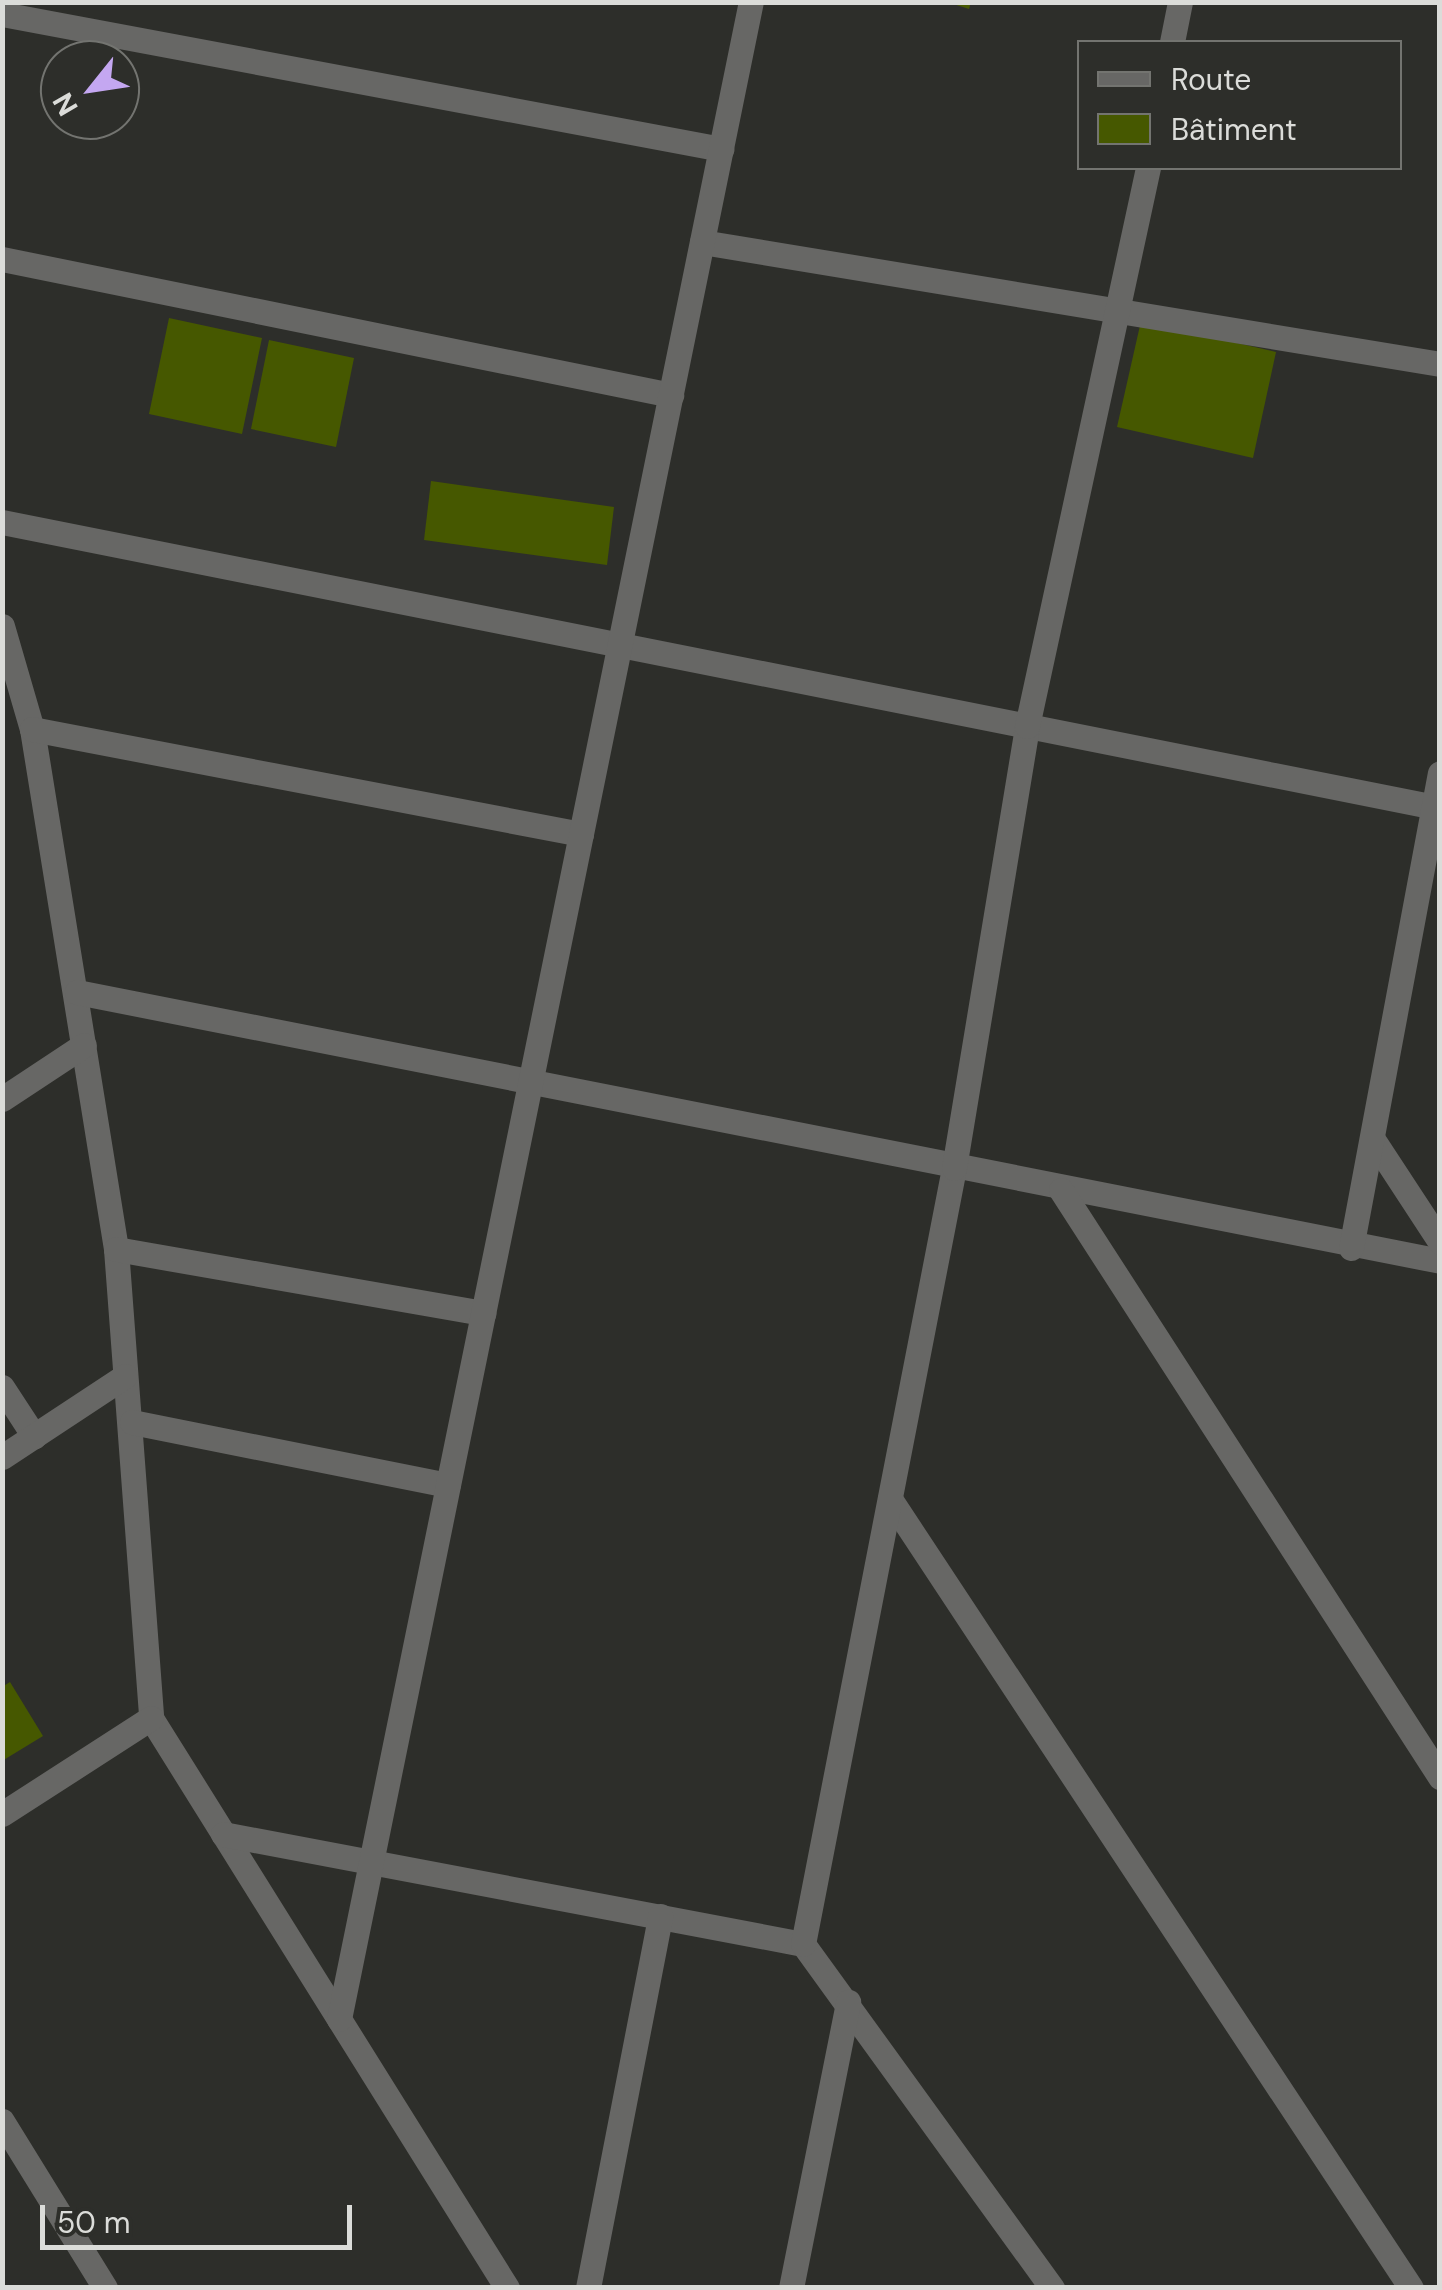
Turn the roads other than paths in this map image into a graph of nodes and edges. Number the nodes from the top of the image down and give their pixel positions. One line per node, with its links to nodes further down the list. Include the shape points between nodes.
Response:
1 (751, 2): 5 (street)
2 (1180, 2): 4 (street)
3 (5, 11): 5 (street)
4 (1172, 40)
5 (721, 149): 7 (street)
6 (1148, 170): 9 (street)
7 (702, 242): 9 (street); 11 (street)
8 (2, 260): 11 (street)
9 (1120, 311): 10 (street); 15 (street)
10 (1440, 364)
11 (671, 395): 14 (street)
12 (2, 522): 14 (street)
13 (2, 626): 16 (street)
14 (619, 645): 15 (street); 19 (street)
15 (1027, 726): 18 (street); 25 (street)
16 (32, 729): 19 (street); 20 (street)
17 (1440, 773): 18 (street)
18 (1436, 807): 24 (street)
19 (581, 834): 22 (street)
20 (77, 992): 21 (street); 22 (street)
21 (84, 1045): 23 (street); 29 (street)
22 (530, 1083): 25 (street); 31 (street)
23 (2, 1099)
24 (1374, 1141): 27 (street); 28 (street)
25 (954, 1168): 26 (street); 38 (street)
26 (1061, 1190): 28 (street); 40 (street)
27 (1440, 1242)
28 (1351, 1248): 30 (street)
29 (116, 1249): 31 (street); 32 (street)
30 (1440, 1262)
31 (483, 1313): 37 (street)
32 (126, 1376): 34 (street); 35 (street)
33 (2, 1387): 35 (street)
34 (132, 1422): 37 (street); 39 (street)
35 (34, 1436): 36 (street)
36 (2, 1457)
37 (448, 1485): 43 (street)
38 (890, 1499): 45 (street); 54 (street)
39 (150, 1718): 41 (street); 42 (street)
40 (1440, 1778)
41 (2, 1814)
42 (223, 1834): 43 (street); 47 (street)
43 (372, 1860): 44 (street); 47 (street)
44 (660, 1916): 45 (street); 51 (street)
45 (803, 1944): 46 (street)
46 (848, 2002): 52 (street); 53 (street)
47 (339, 2019): 50 (street)
48 (2, 2121): 49 (street)
49 (105, 2288)
50 (507, 2288)
51 (588, 2288)
52 (791, 2288)
53 (1052, 2288)
54 (1411, 2288)

